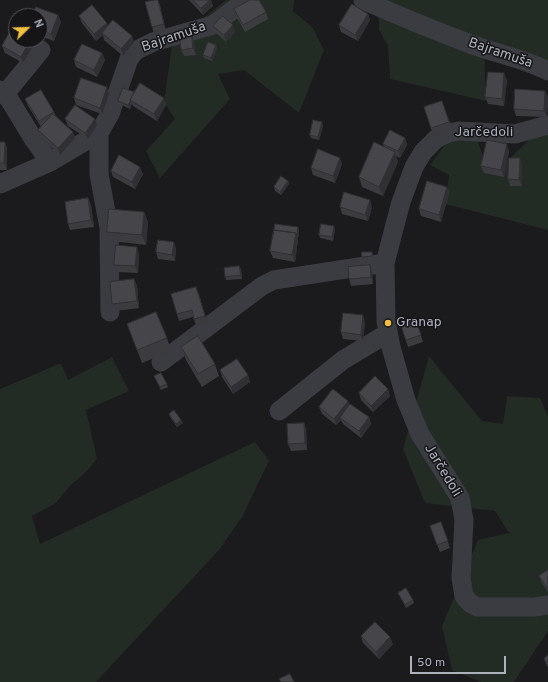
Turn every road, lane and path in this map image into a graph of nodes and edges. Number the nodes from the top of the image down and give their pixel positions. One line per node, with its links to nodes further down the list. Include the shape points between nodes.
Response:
1 (246, 0): 7 (street, Bajramuša, via 213,24 153,42 135,51 129,59 110,114)
2 (363, 0): 4 (street, Bajramuša, via 412,22 475,46 529,62)
3 (41, 50): 5 (street)
4 (548, 71)
5 (2, 92): 8 (street)
6 (548, 125): 10 (street, Jarčedoli, via 515,134 459,131 436,139 423,152 414,167 401,202)
7 (99, 133): 8 (street, Bajramuša); 11 (street, via 99,174 109,228)
8 (50, 162): 9 (street, Bajramuša)
9 (0, 184)
10 (385, 262): 12 (street, Jarčedoli); 13 (street, via 274,280 262,286)
11 (110, 312)
12 (388, 333): 14 (street, via 343,360); 15 (street, Jarčedoli, via 406,400 420,434 460,498 464,520 461,578 464,596 478,607)
13 (162, 362)
14 (279, 411)
15 (548, 605)

